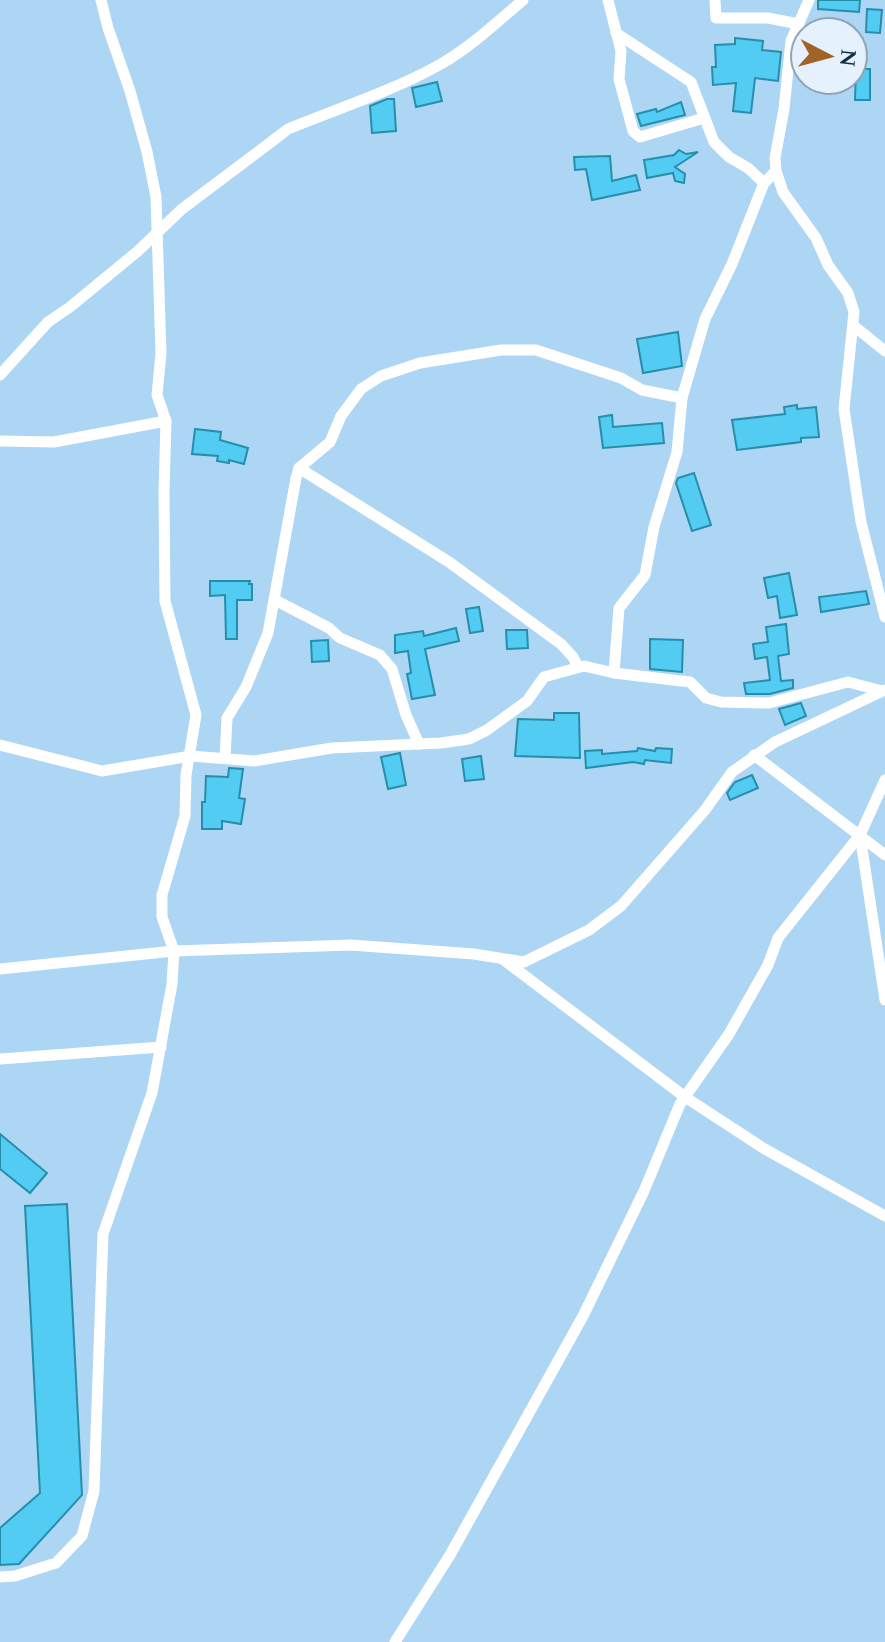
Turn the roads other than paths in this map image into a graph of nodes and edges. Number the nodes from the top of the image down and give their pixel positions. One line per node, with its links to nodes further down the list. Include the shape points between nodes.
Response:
1 (101, 0): 11 (street, via 147,152)
2 (523, 0): 11 (street, via 442,63 288,129)
3 (608, 0): 6 (street)
4 (715, 0): 5 (street, via 716,18)
5 (789, 22)
6 (616, 33): 8 (street, via 691,82); 8 (street, via 619,79 633,131 640,137)
7 (789, 60): 9 (street)
8 (704, 118): 10 (street, via 714,142)
9 (776, 171): 10 (street); 12 (street, via 783,192 848,293)
10 (764, 183): 15 (street, via 708,310)
11 (156, 233): 14 (street, via 48,322); 16 (street, via 161,353 157,395)
12 (854, 326): 13 (street); 19 (street, via 844,409 861,522)
13 (885, 351)
14 (0, 375)
15 (682, 398): 18 (street, via 642,390 536,350 420,363 361,389 330,442); 23 (street, via 677,452 645,575 619,608)
16 (166, 421): 17 (street, via 54,442); 28 (street, via 165,601 196,715)
17 (0, 441)
18 (299, 468): 20 (street); 22 (street, via 449,562 561,644)
19 (879, 570): 21 (street)
20 (275, 600): 25 (street, via 380,655 392,669); 29 (street, via 268,633 227,718)
21 (885, 617)
22 (578, 667): 23 (street); 25 (street, via 544,677 512,714 469,739)
23 (614, 673): 24 (street, via 690,682 706,698 721,702 769,703 848,682)
24 (883, 690): 27 (street)
25 (419, 744): 29 (street, via 332,748 254,761)
26 (0, 745): 28 (street, via 102,771)
27 (754, 755): 31 (street); 34 (street, via 732,772 621,906 589,930 524,962)
28 (191, 756): 29 (street); 33 (street, via 183,826 162,895 162,917)
29 (225, 758)
30 (885, 780): 31 (street)
31 (860, 835): 32 (street); 36 (street); 39 (street, via 778,938 729,1034)
32 (885, 855)
33 (174, 951): 34 (street, via 351,945); 35 (street); 37 (street)
34 (502, 959): 39 (street)
35 (0, 969)
36 (885, 1000)
37 (161, 1047): 38 (street); 41 (street, via 152,1093 103,1234 94,1491 82,1536 56,1563)
38 (0, 1059)
39 (685, 1097): 40 (street); 42 (street, via 583,1316 450,1555)
40 (885, 1216)
41 (0, 1577)
42 (395, 1642)

